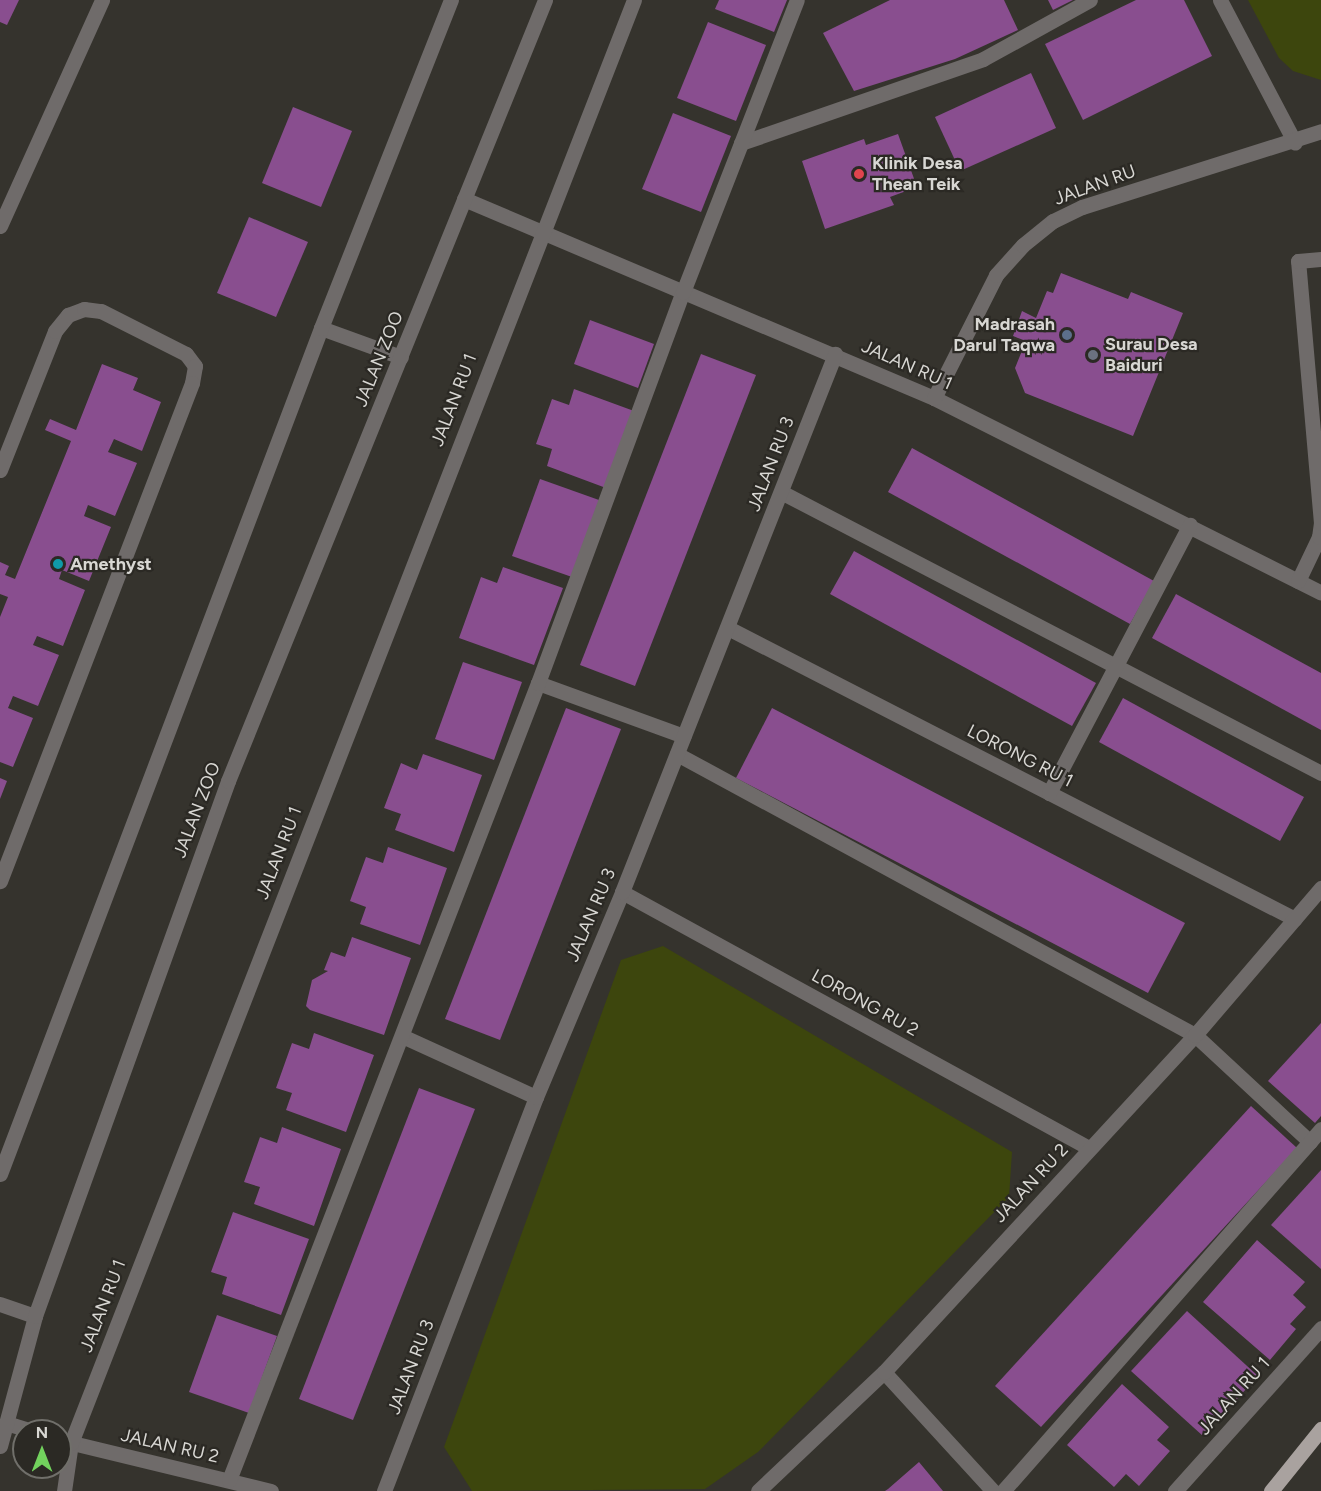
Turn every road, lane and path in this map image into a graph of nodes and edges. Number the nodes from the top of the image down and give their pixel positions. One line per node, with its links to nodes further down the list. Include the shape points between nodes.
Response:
1 (102, 0): 12 (street)
2 (451, 0): 16 (street)
3 (545, 0): 11 (street, JALAN ZOO)
4 (634, 0): 13 (street, JALAN RU 1)
5 (797, 0): 9 (street)
6 (1090, 0): 9 (street, via 983,59)
7 (1220, 0): 10 (street)
8 (1321, 131): 10 (street, JALAN RU)
9 (741, 143): 15 (street)
10 (1295, 143): 19 (street, JALAN RU, via 1082,207 1053,221 1023,245 996,275)
11 (464, 200): 13 (street, JALAN RU 1); 18 (street, JALAN ZOO)
12 (0, 226)
13 (541, 232): 15 (street, JALAN RU 1); 49 (street, JALAN RU 1)
14 (1321, 259): 23 (street, via 1298,261 1321,523)
15 (683, 292): 17 (street, JALAN RU 1); 27 (street)
16 (321, 328): 18 (street); 42 (street)
17 (835, 354): 19 (street, JALAN RU 1); 21 (street, JALAN RU 3)
18 (401, 357): 44 (street, JALAN ZOO, via 228,781)
19 (934, 398): 22 (street, JALAN RU 1)
20 (0, 470): 32 (street, via 55,331 68,315 84,309 100,311 186,354 195,366 192,383)
21 (781, 492): 25 (street, JALAN RU 3); 26 (street)
22 (1190, 525): 23 (street, JALAN RU 1); 26 (street)
23 (1298, 580): 24 (street, JALAN RU 1)
24 (1321, 593)
25 (728, 628): 28 (street, JALAN RU 3); 31 (street, LORONG RU 1)
26 (1115, 666): 30 (street); 31 (street)
27 (538, 683): 28 (street); 37 (street)
28 (684, 736): 29 (street, JALAN RU 3)
29 (677, 754): 34 (street, JALAN RU 3); 36 (street)
30 (1321, 773)
31 (1049, 793): 35 (street, LORONG RU 1)
32 (0, 881)
33 (1321, 888): 35 (street, JALAN RU 2)
34 (622, 892): 38 (street, JALAN RU 3); 41 (street, LORONG RU 2)
35 (1295, 919): 36 (street, JALAN RU 2)
36 (1195, 1035): 40 (street); 41 (street, JALAN RU 2)
37 (402, 1036): 38 (street); 53 (street)
38 (536, 1097): 55 (street, JALAN RU 3)
39 (1321, 1129): 40 (street)
40 (1310, 1142): 58 (street)
41 (1089, 1148): 46 (street, JALAN RU 2)
42 (0, 1174)
43 (0, 1304): 44 (street)
44 (35, 1316): 47 (street, JALAN ZOO)
45 (1321, 1328): 59 (street, JALAN RU 1)
46 (884, 1372): 56 (street, JALAN RU 2); 57 (street)
47 (6, 1423): 48 (street); 52 (street, JALAN ZOO)
48 (12, 1425)
49 (72, 1426)
50 (1321, 1429): 60 (main road)
51 (72, 1442): 53 (street, JALAN RU 2)
52 (0, 1446)
53 (229, 1480): 54 (street, JALAN RU 2)
54 (271, 1491)
55 (384, 1491)
56 (758, 1491)
57 (993, 1491)
58 (1003, 1491)
59 (1175, 1491)
60 (1271, 1491)

